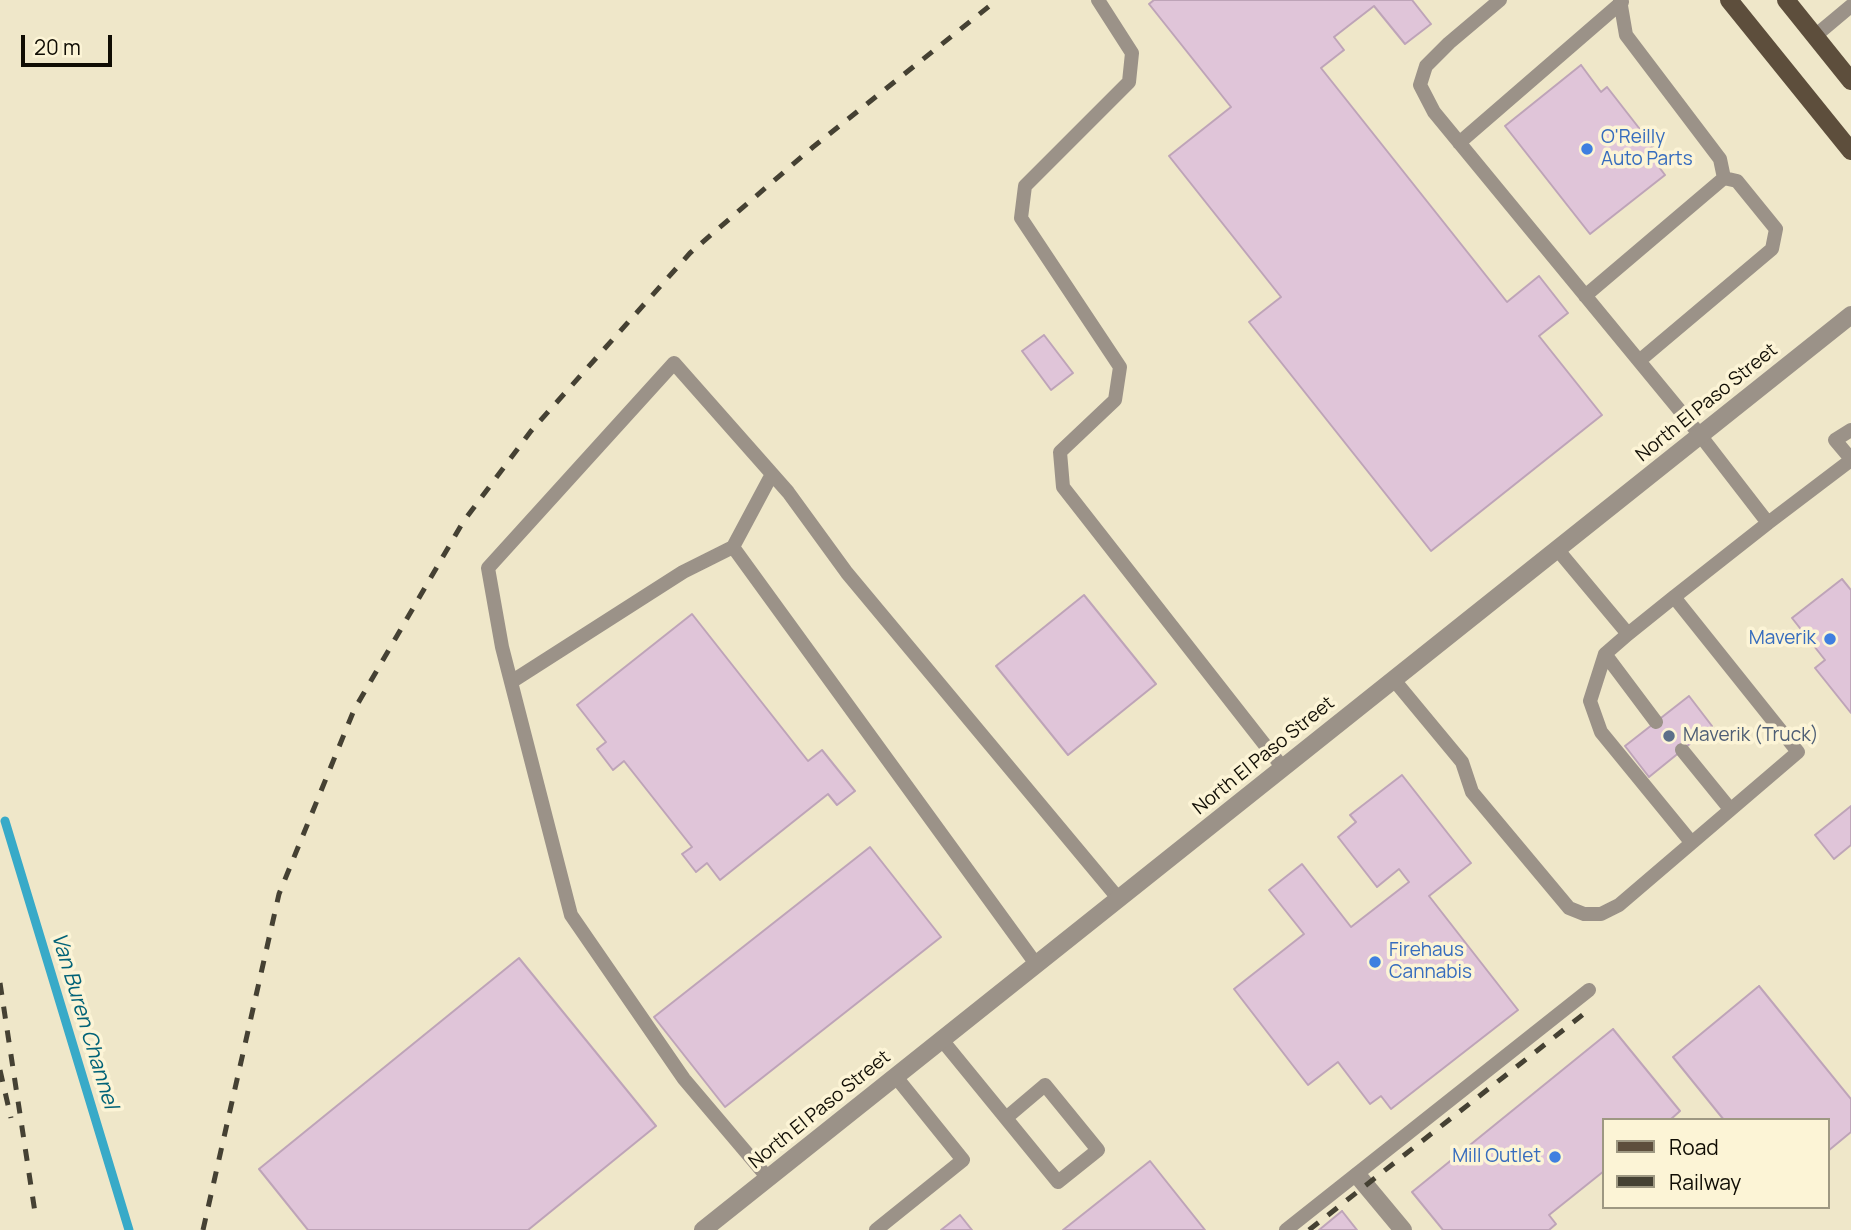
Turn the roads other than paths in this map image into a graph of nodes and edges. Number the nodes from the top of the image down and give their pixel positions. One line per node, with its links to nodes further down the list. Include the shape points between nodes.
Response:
1 (1098, 0): 29 (lane, via 1132,53 1129,82 1025,186 1021,218 1120,368 1115,400 1060,452 1063,488)
2 (1500, 0): 9 (lane, via 1426,66 1420,85)
3 (1729, 0): 10 (main road)
4 (1786, 0): 7 (main road)
5 (1621, 1): 9 (lane); 11 (lane, via 1626,36 1720,159)
6 (1846, 5): 7 (lane)
7 (1815, 36): 8 (main road)
8 (1851, 81)
9 (1459, 143): 12 (lane)
10 (1851, 151)
11 (1724, 178): 12 (lane); 14 (lane, via 1737,181 1776,229 1772,249)
12 (1585, 296): 14 (lane)
13 (1851, 315): 16 (street, North El Paso Street)
14 (1639, 361): 16 (lane)
15 (1851, 430): 17 (lane, via 1835,440)
16 (1700, 435): 19 (lane); 21 (street, North El Paso Street)
17 (1851, 459): 19 (lane)
18 (772, 474): 20 (lane); 26 (lane, via 674,363 488,568); 32 (lane, via 847,573)
19 (1768, 523): 22 (lane)
20 (733, 547): 26 (lane, via 682,572); 33 (lane)
21 (1557, 549): 23 (lane); 25 (street, North El Paso Street)
22 (1674, 597): 23 (lane); 30 (lane, via 1798,752)
23 (1628, 634): 24 (lane)
24 (1605, 654): 27 (lane); 31 (lane, via 1590,701 1601,732)
25 (1394, 680): 29 (street, North El Paso Street); 31 (lane, via 1462,762 1472,792 1569,908 1601,914 1619,905)
26 (511, 682): 39 (lane, via 571,915 684,1079)
27 (1657, 722)
28 (1682, 750): 30 (lane)
29 (1283, 768): 32 (street, North El Paso Street)
30 (1730, 809): 31 (lane)
31 (1691, 842)
32 (1118, 898): 33 (street, North El Paso Street)
33 (1036, 964): 35 (street, North El Paso Street)
34 (1589, 990): 38 (lane)
35 (942, 1040): 36 (street, North El Paso Street); 37 (lane)
36 (895, 1077): 39 (street, North El Paso Street); 41 (lane, via 963,1160)
37 (1006, 1118): 37 (lane, via 1058,1182 1098,1150 1045,1085)
38 (1358, 1176): 42 (lane); 43 (street)
39 (768, 1178): 40 (street, North El Paso Street)
40 (703, 1230)
41 (876, 1230)
42 (1286, 1230)
43 (1403, 1230)

